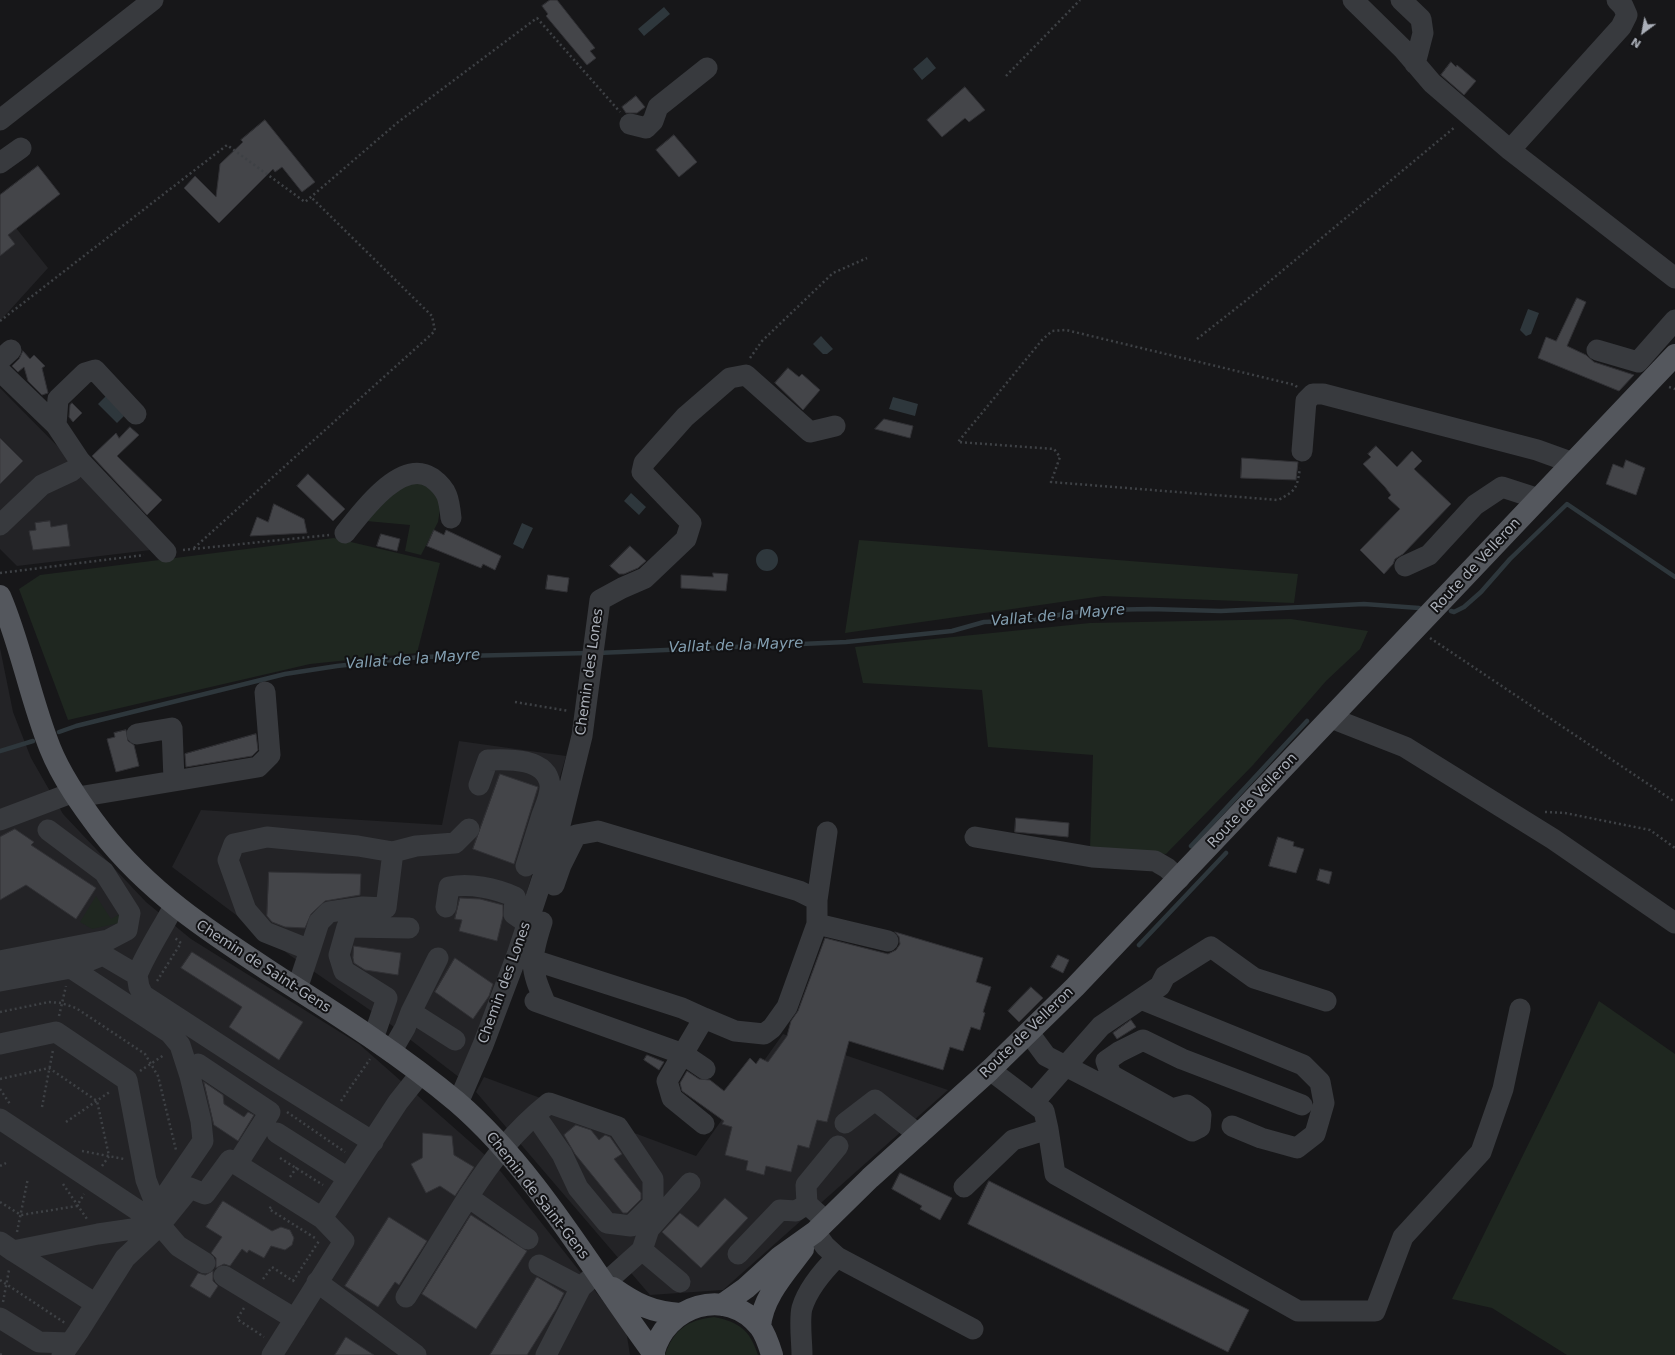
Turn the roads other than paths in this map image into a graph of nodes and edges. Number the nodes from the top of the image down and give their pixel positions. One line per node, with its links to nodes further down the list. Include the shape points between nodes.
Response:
1 (153, 0): 7 (street)
2 (1353, 0): 5 (street)
3 (1401, 0): 5 (street, via 1421,19 1423,33)
4 (1617, 0): 10 (street, via 1627,15 1621,27)
5 (1415, 64): 10 (street, via 1432,83)
6 (707, 68): 8 (street, via 658,107 653,121 646,128)
7 (0, 120)
8 (630, 124)
9 (21, 148): 11 (street)
10 (1510, 150): 12 (street)
11 (0, 163)
12 (1675, 278)
13 (1675, 320): 14 (street, via 1638,362)
14 (1597, 350)
15 (1675, 355): 21 (main road, Route de Velleron)
16 (0, 371): 18 (street)
17 (136, 414): 18 (street, via 95,370 85,373 58,399)
18 (56, 425): 27 (street, via 80,461)
19 (835, 426): 38 (street, Chemin des Lones, via 810,432 746,375 730,378 685,417 644,463 642,472 691,523 686,539 645,578 600,600 584,715 572,782)
20 (1302, 451): 21 (street, via 1306,401 1313,394 1323,394 1537,450)
21 (1573, 463): 23 (main road, Route de Velleron)
22 (72, 471): 25 (street, via 42,485)
23 (1539, 499): 28 (street, via 1502,487 1475,505 1429,555); 31 (main road, Route de Velleron)
24 (451, 518): 26 (street, via 449,500 442,486 430,477 417,474 401,477 384,489)
25 (0, 525)
26 (345, 533)
27 (166, 552)
28 (1405, 566)
29 (0, 596): 35 (main road, Chemin de Saint-Gens, via 50,749)
30 (265, 692): 33 (street, via 270,754 258,767)
31 (1331, 718): 45 (main road, Route de Velleron); 50 (street, via 1405,747 1529,824)
32 (137, 734): 33 (street, via 172,728)
33 (174, 780): 35 (street)
34 (479, 785): 36 (street, via 488,760 505,759 536,764 548,774 550,787)
35 (76, 795): 37 (street); 47 (main road, Chemin de Saint-Gens, via 101,831 126,860 150,886)
36 (542, 815): 38 (street); 44 (street)
37 (0, 820)
38 (560, 825): 49 (street, Chemin des Lones)
39 (469, 829): 43 (street, via 455,843 416,846)
40 (48, 830): 57 (street, via 104,872 130,913 127,930 108,940)
41 (827, 832): 46 (street)
42 (975, 837): 45 (street, via 1092,857 1155,861)
43 (393, 852): 54 (street, via 386,908 363,907 329,912 319,922); 54 (street, via 267,837 234,844 228,860 246,910 265,932)
44 (526, 866)
45 (1179, 879): 67 (main road, Route de Velleron)
46 (817, 900): 51 (street); 55 (street, via 799,891 598,831 576,835 561,865)
47 (174, 906): 60 (street, via 144,960); 61 (main road, Chemin de Saint-Gens)
48 (446, 907): 49 (street, via 450,888 464,884 514,897 514,914)
49 (527, 923): 55 (street, Chemin des Lones)
50 (1675, 923)
51 (817, 924): 53 (street); 66 (street, via 787,1007 772,1028 764,1034 734,1031)
52 (409, 928): 68 (street, via 347,927 339,955 344,971 387,998)
53 (888, 941)
54 (310, 950): 61 (street)
55 (525, 957): 66 (street, via 682,1008); 71 (street, via 541,1003); 79 (street, Chemin des Lones)
56 (438, 958): 65 (street)
57 (0, 961)
58 (71, 968): 59 (street); 60 (street, via 103,955); 98 (street, via 170,1033 180,1044 201,1121 203,1141)
59 (0, 981)
60 (145, 981): 89 (street, via 138,988 143,996)
61 (297, 989): 68 (main road, Chemin de Saint-Gens)
62 (1141, 999): 63 (street, via 1160,986 1165,976 1211,947 1254,978); 74 (street, via 1101,1026); 85 (street, via 1303,1065 1320,1082 1324,1103 1315,1134 1297,1148 1261,1138)
63 (1326, 1001)
64 (1520, 1009): 86 (street, via 1504,1089 1481,1152 1403,1237 1375,1311 1298,1311 1251,1285 1055,1174)
65 (411, 1012): 69 (street); 72 (street, via 405,1028)
66 (704, 1018): 71 (street)
67 (1029, 1033): 74 (street, via 1046,1056); 76 (main road, Route de Velleron)
68 (373, 1039): 72 (main road, Chemin de Saint-Gens)
69 (455, 1040)
70 (0, 1044): 98 (street, via 56,1032 127,1080 146,1180)
71 (683, 1054): 75 (street); 84 (street, via 667,1081 672,1098)
72 (384, 1058): 77 (main road, Chemin de Saint-Gens)
73 (198, 1064): 92 (street, via 270,1112)
74 (1066, 1066): 78 (street); 80 (street, via 1192,1131 1200,1127 1201,1115 1187,1105 1172,1109 1111,1075 1106,1061 1143,1040 1182,1059)
75 (704, 1069)
76 (990, 1070): 78 (street); 88 (main road, Route de Velleron)
77 (421, 1073): 79 (main road, Chemin de Saint-Gens); 89 (street, via 398,1102)
78 (1033, 1103): 86 (street, via 1044,1111)
79 (458, 1104): 91 (main road, Chemin de Saint-Gens)
80 (1302, 1105)
81 (5, 1112): 98 (street)
82 (534, 1115): 82 (street, via 549,1103 618,1127 653,1179 653,1204 630,1226 607,1223 578,1188 562,1154); 91 (street)
83 (845, 1123): 88 (street, via 875,1100)
84 (704, 1124)
85 (1232, 1126)
86 (1048, 1129): 95 (street, via 1013,1140)
87 (277, 1133): 93 (street)
88 (919, 1135): 100 (main road, Route de Velleron)
89 (373, 1142): 93 (street)
90 (838, 1146): 97 (street, via 806,1185)
91 (502, 1148): 96 (street); 109 (main road, Chemin de Saint-Gens)
92 (233, 1162): 98 (street, via 204,1194 190,1188); 99 (street)
93 (348, 1178): 99 (street)
94 (690, 1183): 103 (street, via 649,1229)
95 (964, 1187)
96 (468, 1197): 101 (street); 113 (street)
97 (807, 1204): 100 (street); 104 (street, via 796,1211 780,1210)
98 (159, 1216): 102 (street, via 98,1234); 106 (street, via 178,1246); 114 (street, via 125,1258)
99 (322, 1218): 110 (street, via 344,1241)
100 (820, 1227): 105 (street, via 825,1246); 115 (main road, Route de Velleron); 119 (main road, Route de Velleron, via 776,1285 761,1316)
101 (528, 1239)
102 (7, 1247): 114 (street)
103 (642, 1250): 109 (street); 111 (street)
104 (738, 1254)
105 (838, 1257): 120 (street); 127 (street, via 824,1270 810,1290 802,1309)
106 (205, 1263)
107 (539, 1265): 112 (street)
108 (224, 1276): 117 (street)
109 (601, 1278): 112 (street); 116 (main road, Chemin de Saint-Gens, via 642,1306 662,1313); 122 (main road, Chemin de Saint-Gens)
110 (317, 1282): 117 (street); 124 (street)
111 (680, 1282)
112 (581, 1286): 125 (street)
113 (406, 1297)
114 (96, 1304): 121 (street)
115 (722, 1305): 116 (main road, via 707,1305); 119 (main road, via 736,1309)
116 (680, 1314): 122 (main road, via 662,1331)
117 (290, 1316): 123 (street)
118 (0, 1318): 121 (street, via 39,1342)
119 (760, 1327): 126 (main road)
120 (972, 1329)
121 (70, 1343)
122 (654, 1354)
123 (272, 1355)
124 (416, 1355)
125 (546, 1355)
126 (772, 1355)
127 (802, 1355)

